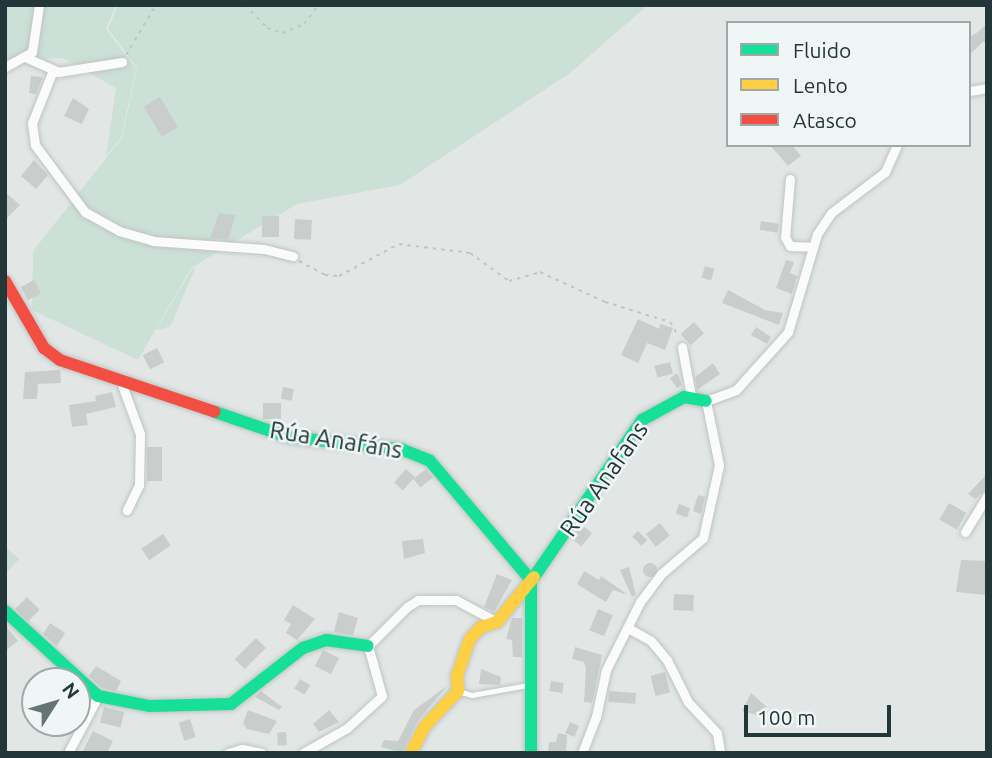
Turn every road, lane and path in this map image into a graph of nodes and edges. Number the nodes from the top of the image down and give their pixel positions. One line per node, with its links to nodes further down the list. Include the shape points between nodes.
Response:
1 (39, 5): 5 (street, via 37,38)
2 (156, 5): 6 (path)
3 (245, 5): 4 (path, via 267,28 282,33 304,24)
4 (319, 5)
5 (25, 57): 7 (street); 8 (street)
6 (122, 62): 8 (street)
7 (5, 67)
8 (53, 70): 12 (street, via 32,123 35,145 85,212 119,231 153,241 264,249)
9 (896, 147): 11 (street, via 885,172 831,213)
10 (790, 178): 11 (street, via 785,237 790,246)
11 (813, 247): 17 (street, via 788,332 736,390)
12 (293, 256): 14 (path, via 326,275 339,276 400,244 470,253 509,281 540,272 605,302 670,322 676,326)
13 (5, 282): 15 (street, Rúa Anafáns, via 44,348 60,360)
14 (682, 347): 16 (street)
15 (121, 382): 19 (street, via 141,434 139,485); 21 (street, Rúa Anafáns, via 288,437 416,453 451,482)
16 (691, 396): 17 (street); 21 (street, Rúa Anafans, via 664,405 642,420 624,454)
17 (706, 401): 24 (street, via 719,465 703,538 661,574)
18 (987, 496): 20 (street)
19 (127, 510)
20 (965, 532)
21 (531, 580): 23 (street, Rúa Anafans); 26 (street)
22 (5, 611): 28 (street)
23 (498, 622): 25 (street, via 456,600 418,600); 27 (street, Rúa Anafans, via 481,627 470,639 461,657)
24 (628, 628): 35 (street, via 606,670); 36 (street, via 651,641 667,660 688,702 717,733)
25 (368, 646): 28 (street, via 326,640 303,648 231,704 150,706); 32 (street, via 382,696 347,728)
26 (533, 685): 27 (lane, via 472,695); 34 (street)
27 (458, 691): 33 (street, via 425,726)
28 (98, 696): 29 (street)
29 (68, 753)
30 (228, 753): 31 (street, via 242,749)
31 (262, 753)
32 (303, 753)
33 (411, 753)
34 (531, 753)
35 (582, 753)
36 (720, 753)

